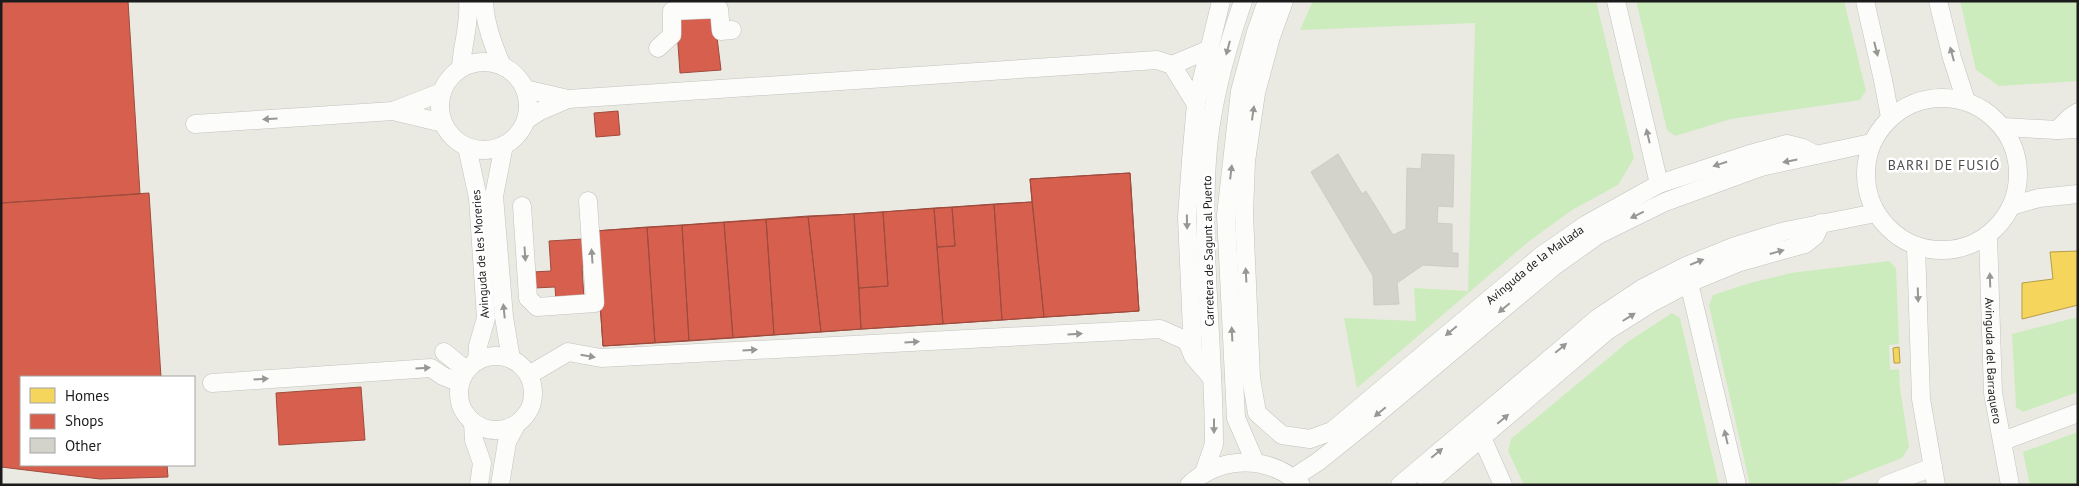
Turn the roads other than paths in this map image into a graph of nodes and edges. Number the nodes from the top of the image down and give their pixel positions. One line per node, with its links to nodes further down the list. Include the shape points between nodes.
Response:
1 (468, 1): 15 (street, via 470,14)
2 (484, 1): 14 (street, via 492,41)
3 (1221, 1): 12 (street)
4 (1243, 1): 50 (street, Carretera de Sagunt al Puerto, one-way to 50, via 1218,88 1207,158 1205,214)
5 (1267, 1): 51 (street, Carretera de Sagunt al Puerto, one-way to 5, via 1226,215 1240,91)
6 (1284, 1): 46 (street, one-way to 6, via 1244,214 1246,161 1256,93)
7 (1616, 1): 34 (street, one-way to 7)
8 (1864, 1): 23 (street, one-way to 23)
9 (1938, 1): 19 (street, one-way to 9)
10 (732, 30): 11 (street, via 721,31 718,9 672,11 672,35)
11 (658, 48)
12 (1210, 48): 13 (street); 20 (street)
13 (1172, 65): 18 (street, via 1150,60); 20 (street)
14 (502, 66): 15 (street, via 488,62); 16 (street)
15 (461, 68): 17 (street)
16 (525, 89): 18 (street); 24 (street, via 528,99)
17 (442, 92): 21 (street); 25 (street)
18 (568, 99): 24 (street)
19 (1966, 101): 23 (street, via 1942,97 1926,99 1908,105); 27 (street, via 1988,112)
20 (1196, 104): 45 (street, one-way to 45, via 1187,218)
21 (393, 112): 25 (street); 26 (street, one-way to 26)
22 (2078, 112): 29 (street)
23 (1890, 117): 30 (street)
24 (526, 120): 31 (street, via 514,139)
25 (443, 123): 32 (street, via 452,137)
26 (195, 124)
27 (2003, 127): 29 (street); 38 (street, via 2013,145 2018,166 2017,190)
28 (2078, 129): 29 (street)
29 (2057, 130)
30 (1872, 143): 33 (street, Avinguda de la Mallada); 39 (street, via 1865,179)
31 (504, 146): 32 (street, via 492,150); 47 (street, Avinguda de les Moreries, one-way to 31, via 504,317 494,196)
32 (467, 147): 48 (street, Avinguda de les Moreries, via 478,198 486,318)
33 (1816, 155): 34 (street, Avinguda de la Mallada, one-way to 34, via 1787,144); 57 (street, Avinguda de la Mallada, one-way to 57, via 1761,167 1665,202 1598,235 1553,267)
34 (1659, 184): 53 (street, Avinguda de la Mallada, one-way to 53, via 1587,224 1541,256)
35 (2078, 194): 38 (street, via 2039,198)
36 (588, 201): 37 (street, one-way to 36, via 528,298 537,307 585,304 595,303)
37 (522, 206)
38 (2011, 206): 41 (street, via 2001,223)
39 (1876, 213): 40 (street); 42 (street, via 1893,233)
40 (1821, 224): 43 (street, one-way to 40, via 1740,262 1805,244 1816,236); 67 (street, one-way to 40, via 1598,318 1643,288 1736,246)
41 (1988, 235): 42 (street, via 1954,250); 59 (street, Avinguda del Barraquero, one-way to 41, via 1993,393)
42 (1916, 246): 61 (street, one-way to 61, via 1921,399)
43 (1689, 283): 58 (street, one-way to 43, via 1607,331); 70 (street, one-way to 43)
44 (444, 352): 48 (street)
45 (1193, 356): 49 (street, one-way to 45, via 568,352 601,358 1160,329 1187,341); 50 (street)
46 (1250, 358): 51 (street); 53 (street, Avinguda de la Mallada, via 1257,413 1282,435 1310,439 1332,431)
47 (511, 359): 48 (street, via 488,357); 49 (street)
48 (468, 371): 52 (street, one-way to 48, via 431,368 443,376); 55 (street, via 458,398 463,412)
49 (529, 375): 56 (street, via 532,403 526,416)
50 (1212, 378): 62 (street, Carretera de Sagunt al Puerto, one-way to 62, via 1214,444)
51 (1235, 382): 60 (street, Carretera de Sagunt al Puerto, via 1236,418)
52 (212, 383)
53 (1359, 409): 57 (street)
54 (2078, 413): 59 (street)
55 (473, 423): 56 (street, via 486,430 502,431); 64 (street, via 474,440 482,463)
56 (516, 425): 65 (street, via 507,442)
57 (1358, 429): 63 (street, Avinguda de la Mallada)
58 (1482, 438): 68 (street); 69 (street)
59 (2002, 441): 73 (street, Avinguda del Barraquero)
60 (1255, 462): 62 (street, via 1228,464); 63 (street, via 1272,466)
61 (1933, 467): 71 (street); 72 (street)
62 (1204, 473): 66 (street)
63 (1297, 481)
64 (479, 485)
65 (500, 485)
66 (1189, 485)
67 (1400, 485)
68 (1426, 485)
69 (1503, 485)
70 (1737, 485)
71 (1886, 485)
72 (1936, 485)
73 (2010, 485)

